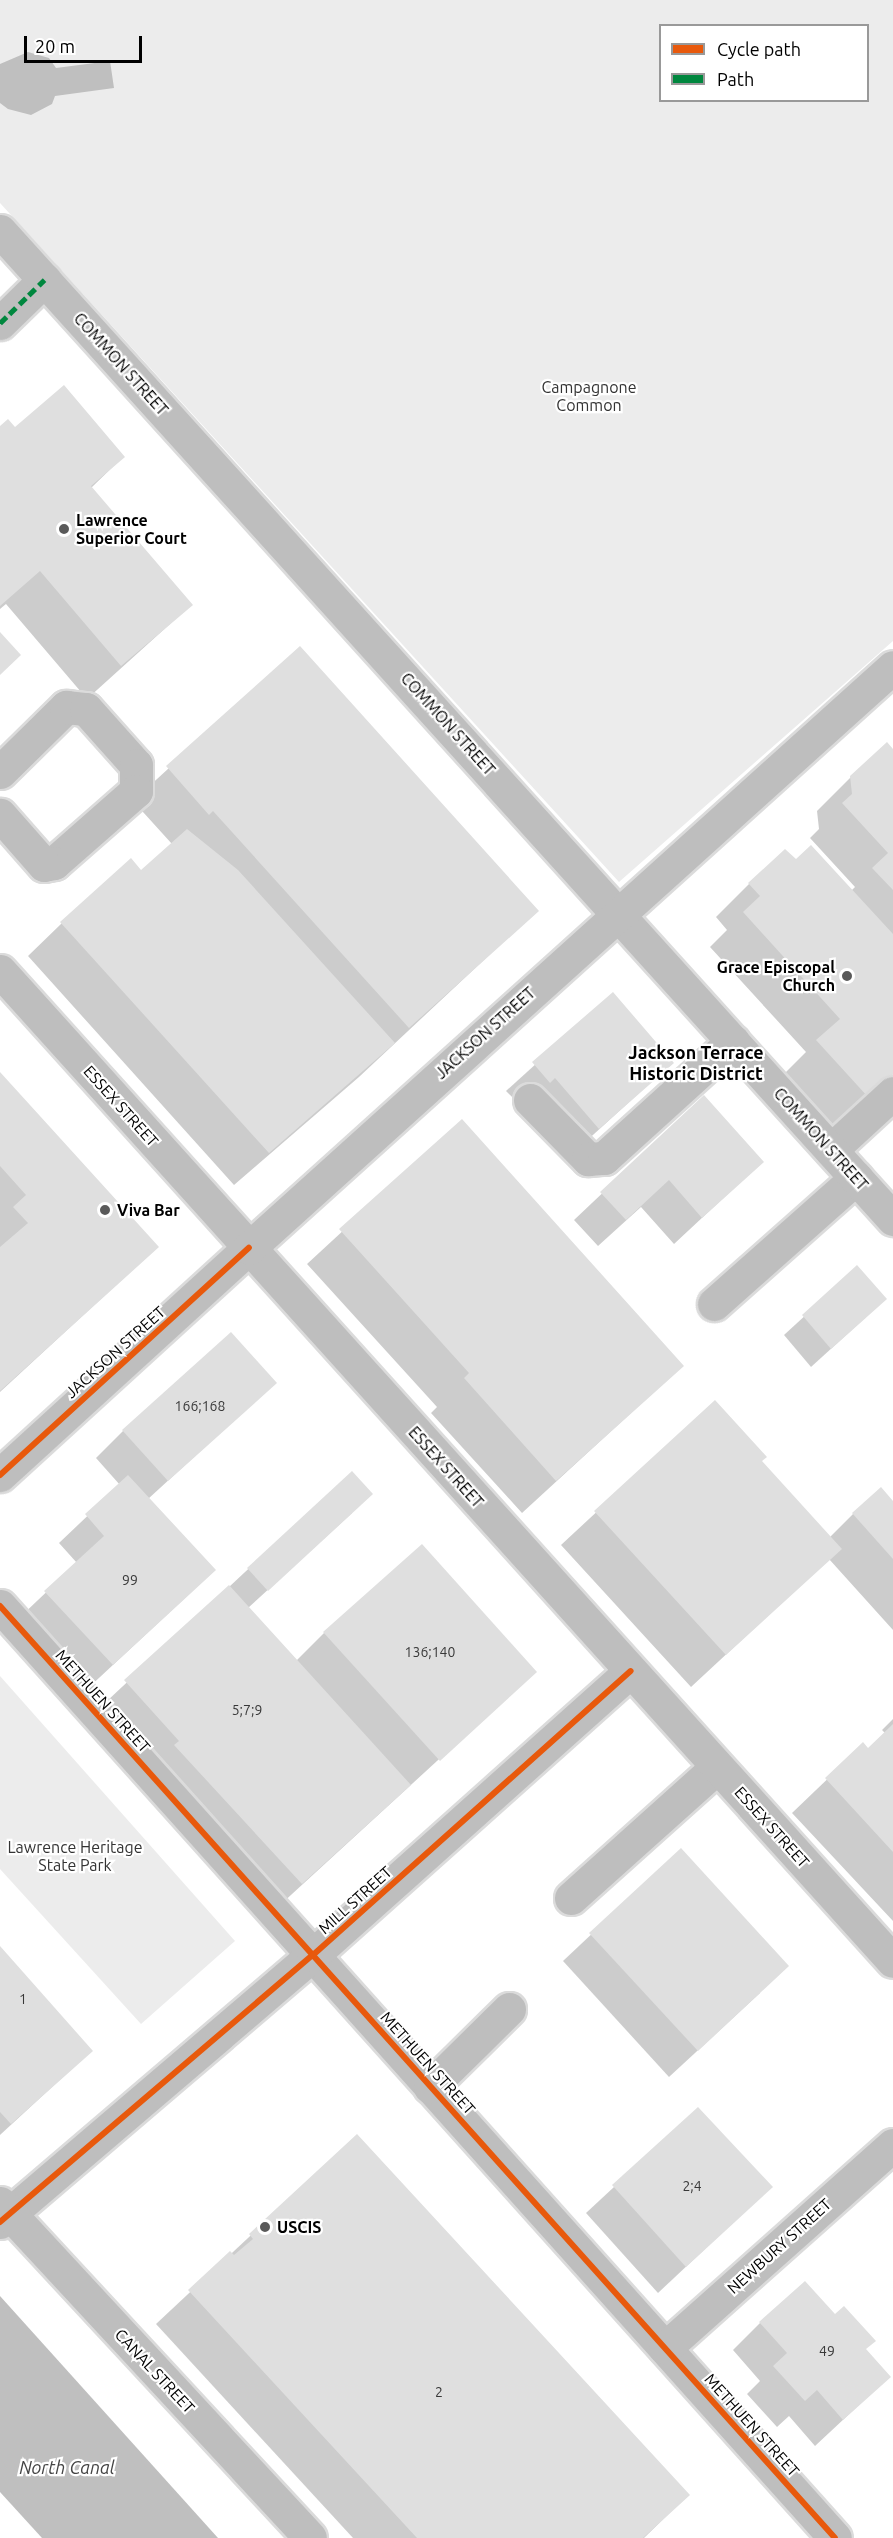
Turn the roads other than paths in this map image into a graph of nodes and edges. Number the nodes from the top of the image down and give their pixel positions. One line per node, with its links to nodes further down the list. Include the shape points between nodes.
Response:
1 (0, 231): 2 (main road, COMMON STREET)
2 (44, 280): 3 (main road); 7 (main road, COMMON STREET)
3 (0, 323)
4 (893, 668): 7 (main road, JACKSON STREET)
5 (0, 772): 6 (main road, via 66,708 86,709 136,765 136,791 54,863 44,864)
6 (0, 815)
7 (618, 914): 9 (main road, COMMON STREET); 15 (main road, JACKSON STREET)
8 (0, 971): 15 (main road, ESSEX STREET)
9 (733, 1041): 11 (main road, via 604,1158 588,1159); 12 (main road, COMMON STREET)
10 (893, 1093): 12 (main road)
11 (530, 1100)
12 (831, 1150): 13 (main road, COMMON STREET)
13 (856, 1178): 14 (main road, COMMON STREET); 16 (main road)
14 (893, 1219)
15 (249, 1248): 17 (main road, JACKSON STREET); 19 (main road, ESSEX STREET)
16 (714, 1304)
17 (0, 1475)
18 (0, 1606): 22 (main road, METHUEN STREET)
19 (631, 1671): 20 (main road, ESSEX STREET); 22 (main road, MILL STREET)
20 (717, 1767): 21 (main road); 23 (main road, ESSEX STREET)
21 (571, 1898)
22 (313, 1955): 25 (main road, METHUEN STREET); 27 (main road, MILL STREET)
23 (893, 1961)
24 (510, 2009): 25 (main road)
25 (430, 2086): 28 (main road, METHUEN STREET)
26 (893, 2145): 28 (main road, NEWBURY STREET)
27 (3, 2212): 29 (main road, CANAL STREET)
28 (665, 2348): 30 (main road, METHUEN STREET)
29 (310, 2538)
30 (835, 2538)

